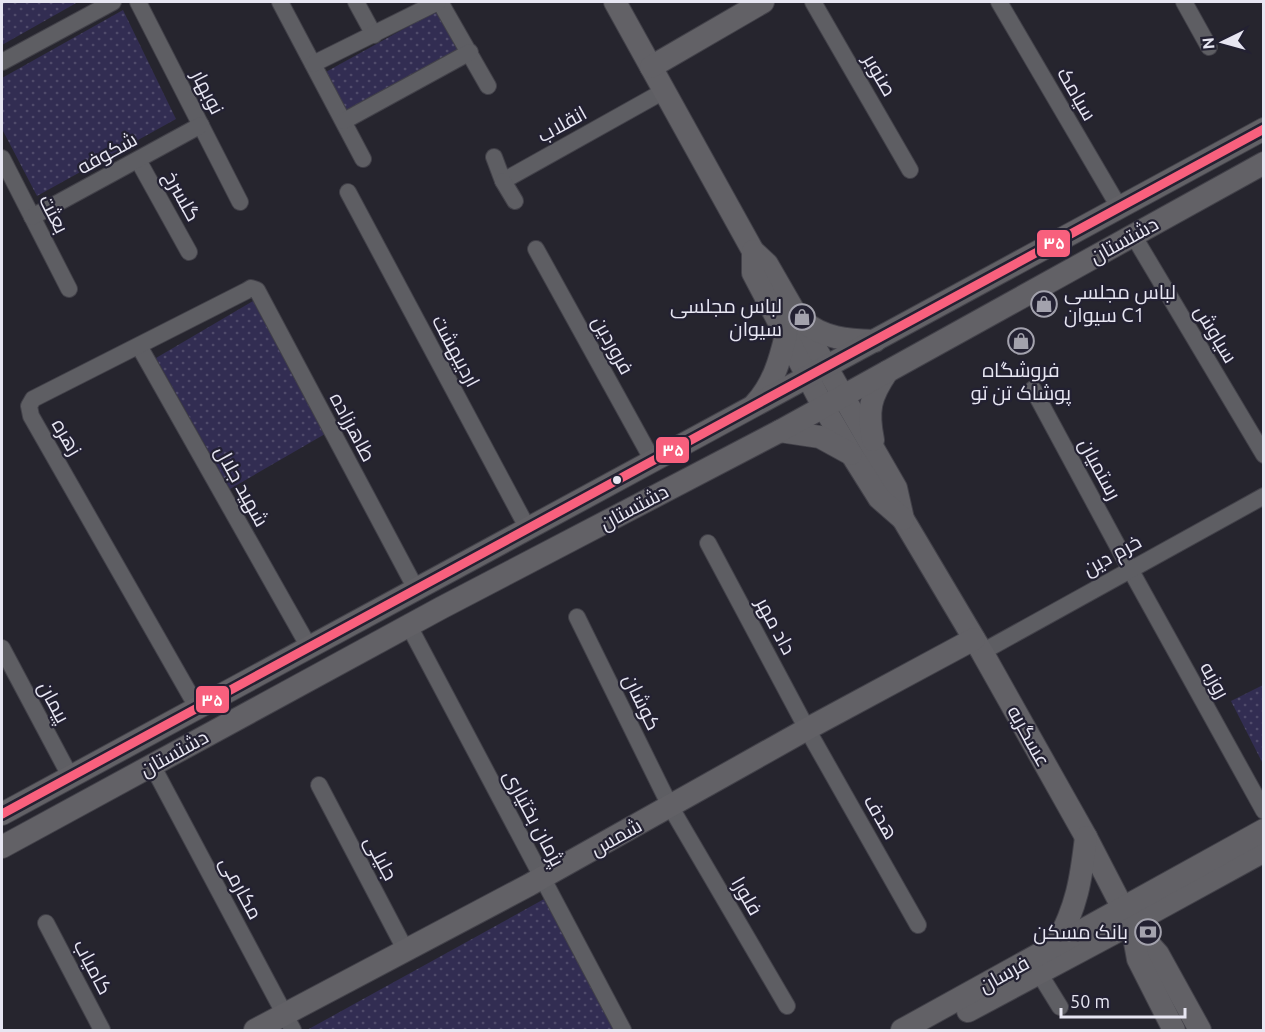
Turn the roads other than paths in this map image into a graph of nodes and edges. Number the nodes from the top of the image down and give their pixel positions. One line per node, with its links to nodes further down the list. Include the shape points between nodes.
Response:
1 (113, 2): 14 (street)
2 (138, 2): 20 (street, نوبهار)
3 (280, 2): 15 (street)
4 (356, 2): 11 (street)
5 (439, 2): 11 (street); 13 (street)
6 (615, 2): 16 (street, عسگریه)
7 (763, 2): 16 (street)
8 (813, 2): 27 (street, صنوبر)
9 (999, 2): 32 (street, سیامک)
10 (1184, 2): 12 (street)
11 (374, 35): 15 (street)
12 (1209, 47)
13 (470, 52): 17 (street); 19 (street)
14 (2, 62)
15 (313, 64): 19 (street)
16 (651, 67): 18 (street, عسگریه)
17 (488, 86)
18 (664, 91): 28 (street, انقلاب); 36 (street, عسگریه)
19 (344, 121): 24 (street)
20 (201, 125): 25 (street, شکوفه); 31 (street, نوبهار)
21 (1263, 129): 32 (street, دشتستان)
22 (494, 157): 28 (street)
23 (2, 158): 33 (street, بعثت)
24 (363, 159)
25 (138, 160): 33 (street, شکوفه); 37 (street, گلسرخ)
26 (1263, 163): 34 (street, دشتستان)
27 (910, 170)
28 (503, 181): 30 (street)
29 (348, 192): 57 (street, اردیبهشت)
30 (515, 201)
31 (240, 202)
32 (1119, 207): 42 (street, دشتستان)
33 (32, 217): 39 (street, بعثت)
34 (1133, 236): 44 (street, دشتستان); 53 (street, سیاوش)
35 (536, 249): 54 (street, فروردین)
36 (753, 251): 40 (street, عسگریه, via 767,264); 41 (street, عسگریه, via 753,273)
37 (189, 252)
38 (251, 288): 43 (street, زهره); 60 (street, طاهرزاده, via 257,290)
39 (69, 289)
40 (798, 316): 42 (street, via 823,334); 45 (street, عسگریه)
41 (786, 335): 45 (street, عسگریه); 48 (street, via 775,373)
42 (876, 341): 45 (street, دشتستان)
43 (139, 346): 64 (street, شهید جلال); 66 (street, زهره, via 33,399 29,406 31,416)
44 (888, 371): 47 (street, دشتستان); 51 (street, via 871,401 870,422)
45 (817, 372): 47 (street, عسگریه); 48 (street, دشتستان); 49 (street, عسگریه)
46 (1033, 389): 59 (street, رستمیان)
47 (843, 396): 49 (street, دشتستان); 51 (street, عسگریه)
48 (754, 405): 54 (street, دشتستان)
49 (823, 406): 50 (street, دشتستان); 52 (street, عسگریه)
50 (780, 430): 52 (street, via 820,437); 62 (street, دشتستان)
51 (876, 453): 56 (street, عسگریه, via 896,488)
52 (852, 455): 56 (street, عسگریه, via 879,498)
53 (1263, 455)
54 (653, 461): 57 (street, دشتستان)
55 (1263, 496): 59 (street, خرم دین)
56 (903, 519): 63 (street, عسگریه)
57 (528, 530): 60 (street, دشتستان)
58 (708, 543): 67 (street, داد مهر)
59 (1130, 569): 63 (street, خرم دین); 73 (street, روزبه)
60 (416, 589): 64 (street, دشتستان)
61 (577, 617): 72 (street, کوشان)
62 (409, 626): 68 (street, دشتستان); 79 (street, پژمان بختیاری)
63 (978, 645): 67 (street, شمس); 76 (street, عسگریه)
64 (309, 647): 66 (street, دشتستان)
65 (2, 648): 69 (street, پیمان)
66 (197, 707): 69 (street, دشتستان)
67 (807, 729): 72 (street, شمس); 82 (street, هدف)
68 (152, 765): 74 (street, دشتستان); 88 (street, مکارمی)
69 (70, 776): 71 (street, دشتستان)
70 (319, 785): 84 (street, جلیلی)
71 (50, 788): 74 (street); 75 (street, دشتستان)
72 (670, 806): 79 (street, شمس); 86 (street, فلورا)
73 (1263, 811)
74 (66, 812): 78 (street, دشتستان)
75 (2, 814)
76 (1086, 837): 80 (street, عسگریه); 83 (street, via 1080,886)
77 (1260, 846): 80 (street, فرسان)
78 (2, 847)
79 (542, 878): 84 (street, شمس); 92 (street, پژمان بختیاری)
80 (1127, 916): 83 (street, فرسان); 85 (street, فرسان); 93 (street, عسگریه, via 1138,959); 94 (street, عسگریه, via 1158,954)
81 (46, 923): 90 (street, کامیاب)
82 (918, 925)
83 (1056, 945): 89 (street, فرسان)
84 (406, 951): 88 (street, شمس)
85 (1039, 973): 87 (street); 89 (street, فرسان)
86 (787, 1006)
87 (1059, 1007)
88 (289, 1023): 91 (street, شمس)
89 (921, 1028)
90 (102, 1030)
91 (255, 1030)
92 (623, 1030)
93 (1174, 1030)
94 (1200, 1030)

